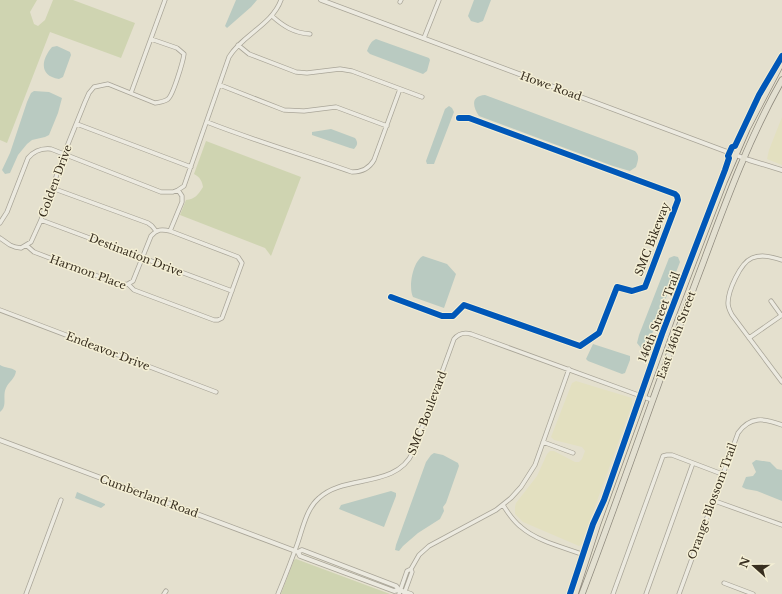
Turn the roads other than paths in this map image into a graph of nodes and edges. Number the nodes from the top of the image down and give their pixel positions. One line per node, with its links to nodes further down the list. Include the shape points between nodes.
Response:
1 (165, 0): 8 (street)
2 (281, 0): 5 (street)
3 (321, 0): 7 (street, Howe Road)
4 (439, 0): 7 (street)
5 (272, 16): 6 (street, via 286,28); 9 (street)
6 (310, 34)
7 (424, 38): 20 (street, Howe Road)
8 (151, 39): 14 (street); 14 (street, via 177,48 184,54 170,98 156,102)
9 (238, 45): 12 (street, via 229,57); 13 (street, via 249,54 296,72 340,69)
10 (782, 62): 20 (main road, East 146th Street)
11 (782, 80): 21 (main road, East 146th Street)
12 (220, 85): 16 (street); 18 (street, via 284,110 304,111 336,107)
13 (400, 89): 15 (street); 18 (street)
14 (131, 92): 17 (street, Golden Drive, via 108,84 94,87 89,93)
15 (422, 97)
16 (207, 122): 18 (street, via 352,172 370,167); 22 (street)
17 (77, 124): 19 (street, Golden Drive); 22 (street)
18 (387, 126)
19 (64, 154): 24 (street, Golden Drive); 25 (street, via 161,192); 27 (street, via 45,148 32,153)
20 (736, 154): 21 (street, Howe Road); 43 (main road, East 146th Street)
21 (744, 157): 23 (street, Howe Road); 44 (main road, East 146th Street)
22 (191, 167): 25 (street, via 184,186)
23 (782, 170)
24 (52, 188): 26 (street, Golden Drive); 28 (street, via 148,223)
25 (178, 190): 29 (street, via 182,202)
26 (41, 220): 31 (street, Golden Drive, via 31,242); 32 (street, Destination Drive)
27 (0, 223)
28 (156, 231): 29 (street); 32 (street, via 151,236)
29 (170, 232): 35 (street, via 238,257 242,263)
30 (0, 238): 31 (street, via 15,247 21,248)
31 (26, 245): 34 (street, Harmon Place, via 41,255 121,285)
32 (142, 258): 34 (street, via 135,278); 35 (street, Destination Drive)
33 (782, 260): 39 (street, via 762,256 752,258 742,266 729,298 730,311)
34 (128, 284): 35 (street, Harmon Place, via 134,290 214,320 222,318)
35 (232, 291)
36 (771, 301): 38 (street)
37 (0, 310): 42 (street, Endeavor Drive)
38 (782, 315): 39 (street)
39 (749, 338): 41 (street)
40 (569, 369): 43 (street); 47 (street); 55 (street, SMC Boulevard, via 471,334 458,335 454,339 413,452 407,462 389,474 323,494 315,501 310,511)
41 (782, 382)
42 (216, 392)
43 (644, 397): 44 (street); 56 (main road, East 146th Street)
44 (652, 400): 63 (main road, East 146th Street)
45 (782, 425): 50 (street, Orange Blossom Trail, via 761,419 752,421 742,428 736,436)
46 (0, 440): 55 (street, Cumberland Road)
47 (543, 442): 48 (street); 53 (street, via 528,478)
48 (574, 453)
49 (693, 463): 50 (street); 64 (street, via 673,456 665,455 662,459); 65 (street)
50 (722, 474): 52 (street, Orange Blossom Trail)
51 (61, 500): 59 (street)
52 (712, 500): 54 (street); 66 (street, Orange Blossom Trail)
53 (503, 505): 56 (street, via 516,523 528,533); 58 (street, via 430,546 419,555)
54 (782, 525)
55 (296, 551): 58 (street, Cumberland Road, via 302,550 396,586); 60 (street, SMC Boulevard)
56 (588, 556): 62 (main road, East 146th Street)
57 (724, 583): 67 (street)
58 (401, 592): 61 (street, Cumberland Road)
59 (26, 594)
60 (278, 594)
61 (411, 594)
62 (575, 594)
63 (582, 594)
64 (613, 594)
65 (646, 594)
66 (679, 594)
67 (753, 594)

